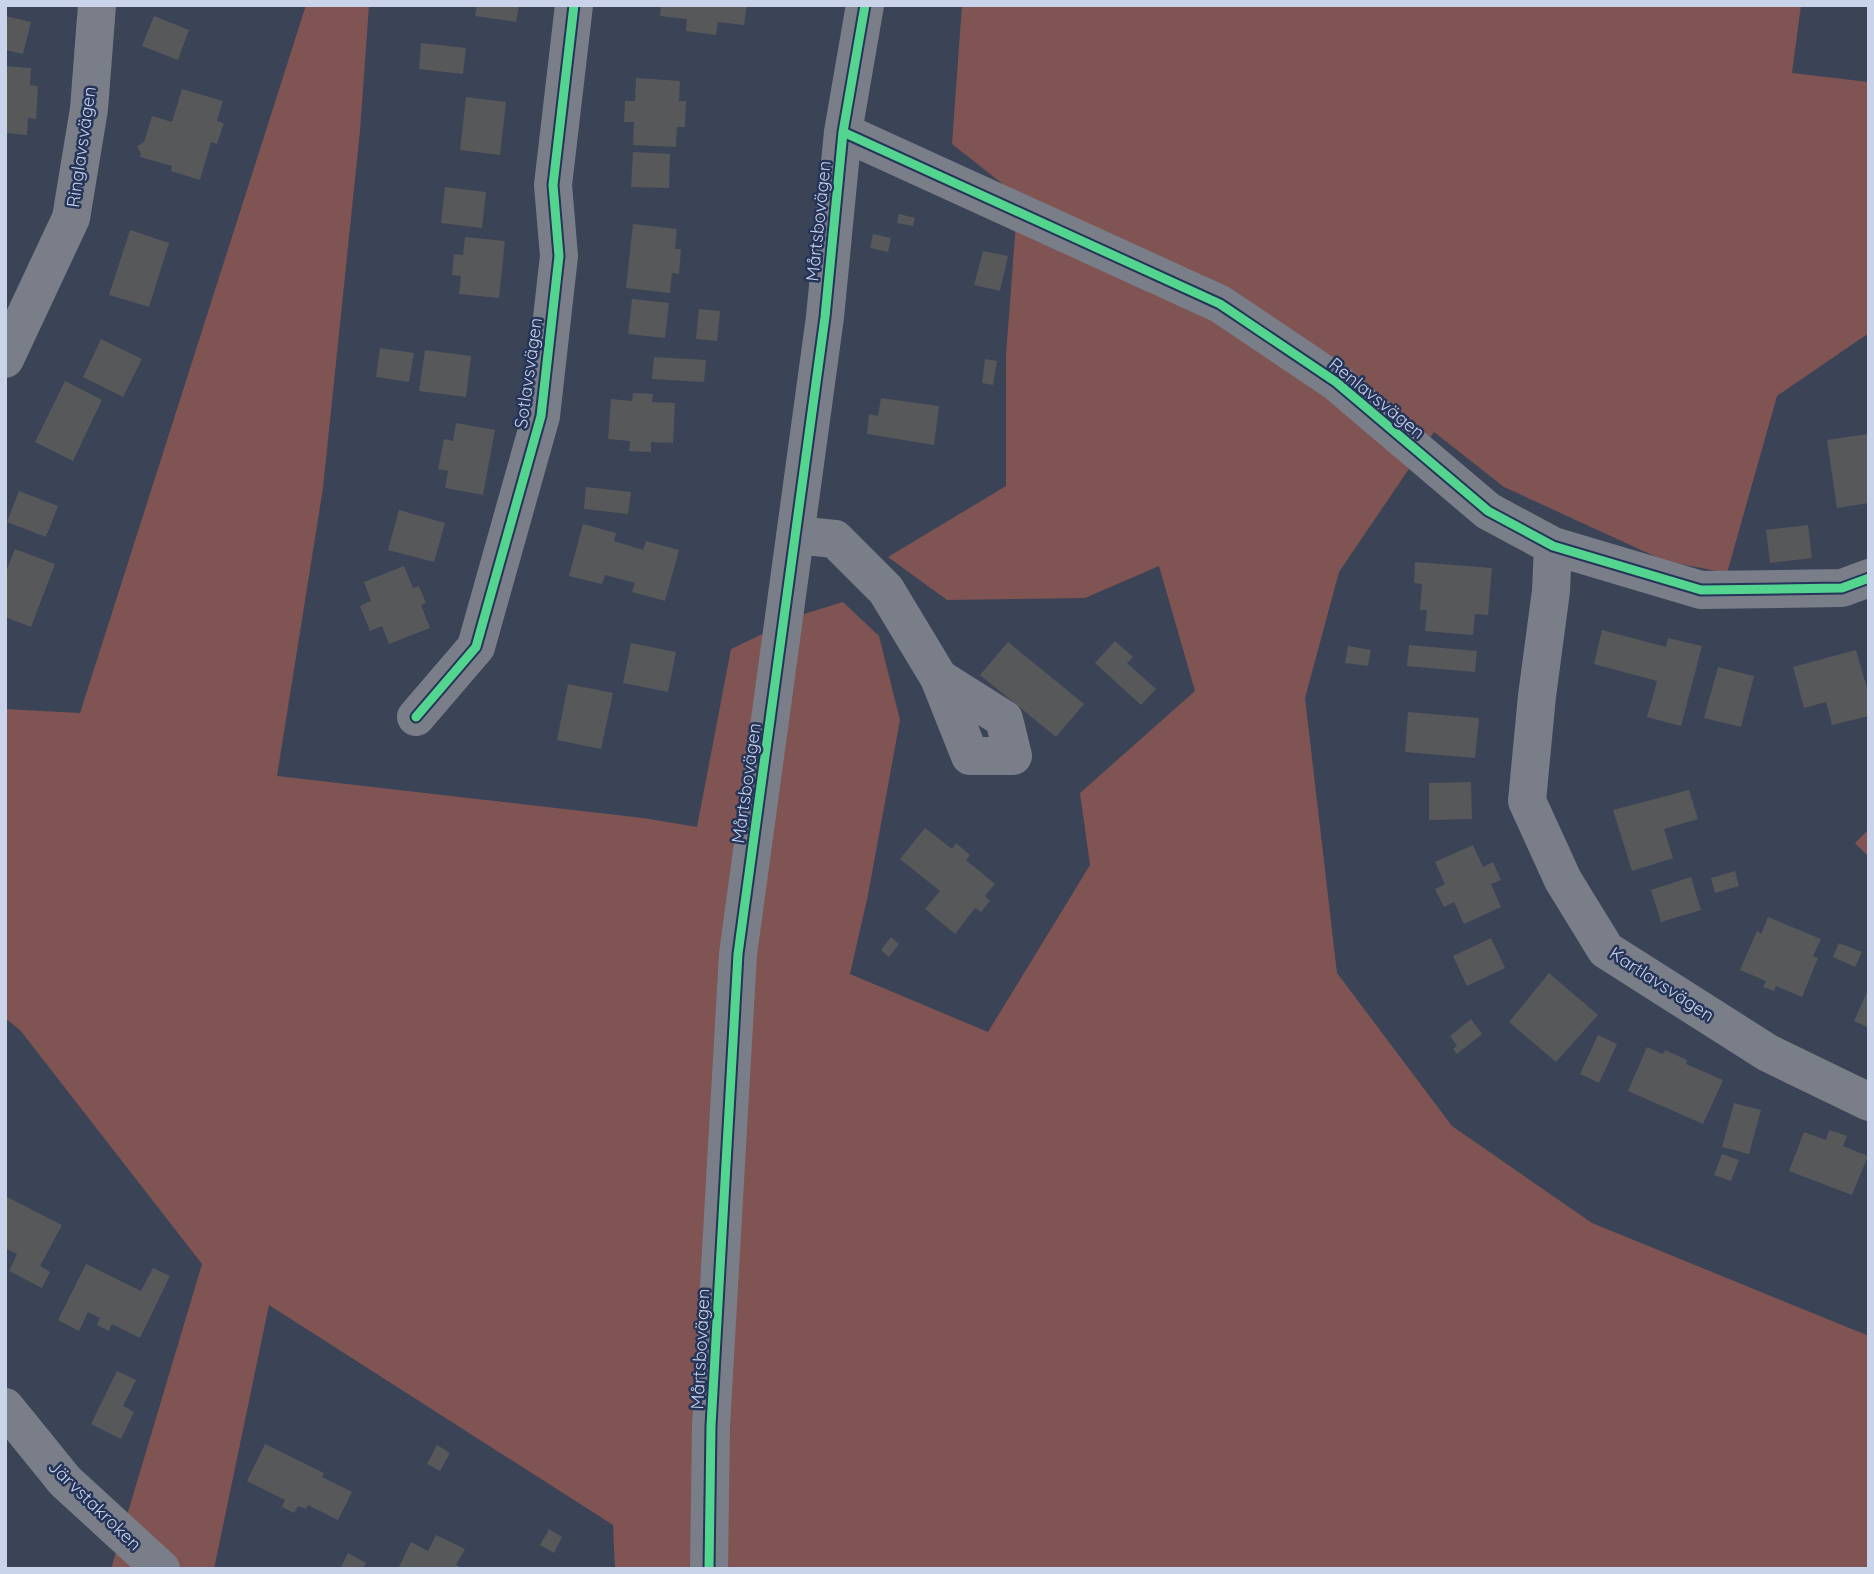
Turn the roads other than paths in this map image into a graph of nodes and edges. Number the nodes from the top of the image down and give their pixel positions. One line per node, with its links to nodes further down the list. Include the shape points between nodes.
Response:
1 (97, 5): 5 (street, Ringlavsvägen, via 89,109 71,218)
2 (574, 5): 10 (street, Sotlavsvägen, via 553,185 559,256 541,416 476,648)
3 (864, 5): 4 (street, Mårtsbovägen)
4 (843, 132): 6 (street, Mårtsbovägen, via 825,317); 7 (street, Renlavsvägen, via 1220,304 1336,382 1488,511)
5 (5, 359)
6 (795, 535): 9 (street, via 835,539 886,590); 14 (street, Mårtsbovägen, via 738,954 711,1426)
7 (1553, 546): 8 (street, Renlavsvägen, via 1701,590 1842,588); 11 (street, Kartlavsvägen, via 1527,801 1563,880 1606,950 1768,1053)
8 (1869, 578)
9 (939, 678)
10 (416, 717)
11 (1869, 1102)
12 (5, 1407): 13 (street, Järvstakroken, via 65,1481)
13 (161, 1569)
14 (709, 1569)

